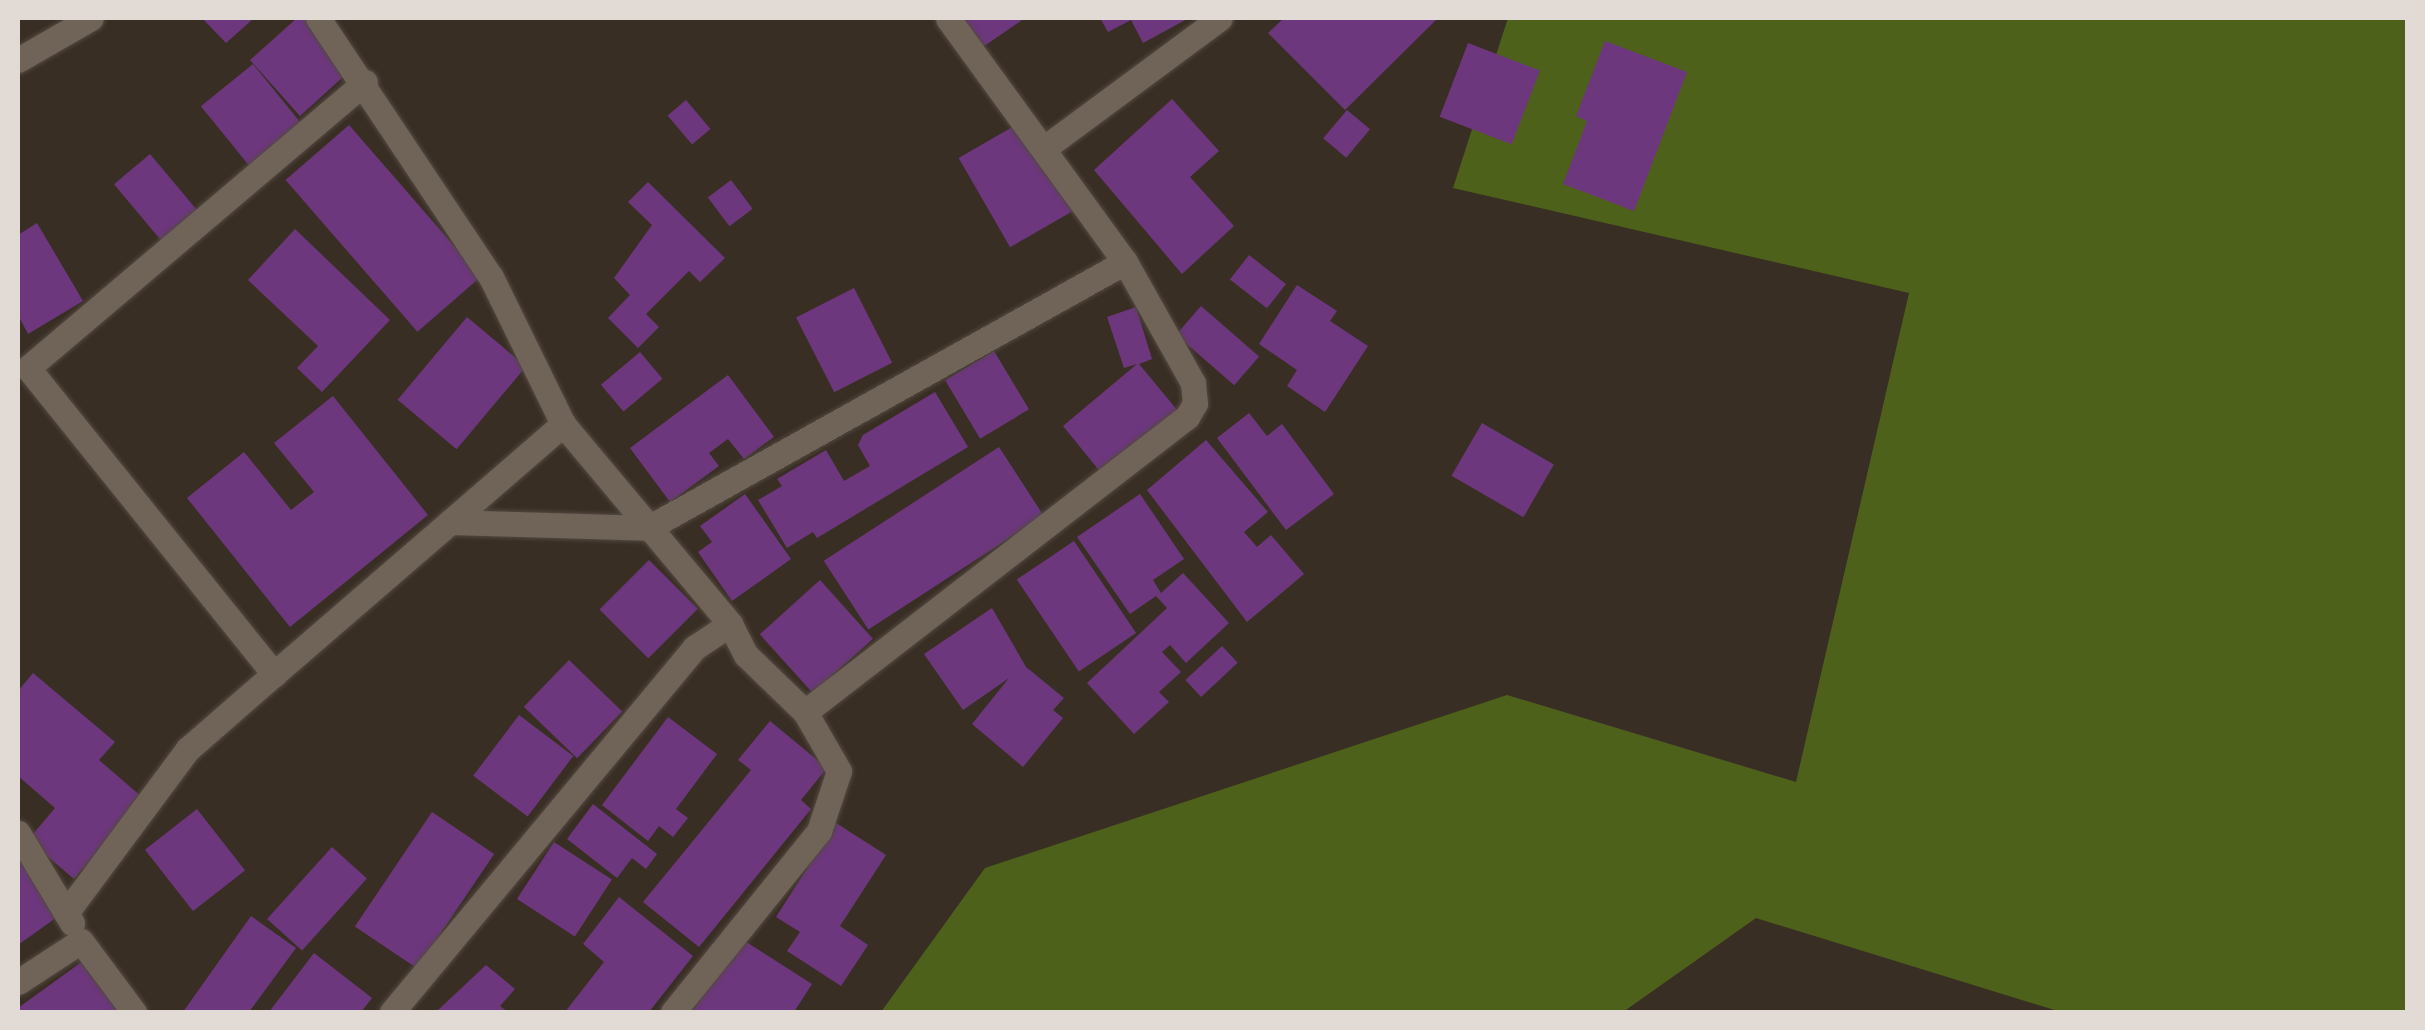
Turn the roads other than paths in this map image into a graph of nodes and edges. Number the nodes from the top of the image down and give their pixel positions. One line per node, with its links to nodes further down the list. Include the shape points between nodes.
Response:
1 (91, 18): 5 (street)
2 (318, 18): 6 (street)
3 (948, 18): 7 (street)
4 (1220, 18): 7 (street)
5 (18, 60)
6 (365, 82): 9 (street); 10 (street, via 491,277)
7 (1047, 146): 8 (street)
8 (1125, 262): 12 (street); 15 (street, via 1193,383 1187,417)
9 (23, 373): 14 (street)
10 (563, 424): 11 (street); 12 (street)
11 (450, 522): 12 (street); 14 (street)
12 (648, 528): 13 (street)
13 (730, 624): 15 (street, via 746,655); 21 (street, via 694,648)
14 (274, 674): 17 (street, via 188,749)
15 (805, 712): 22 (street, via 839,771 819,831)
16 (18, 833): 17 (street)
17 (66, 913): 18 (street)
18 (82, 940): 19 (street); 20 (street)
19 (18, 982)
20 (134, 1012)
21 (392, 1012)
22 (673, 1012)

